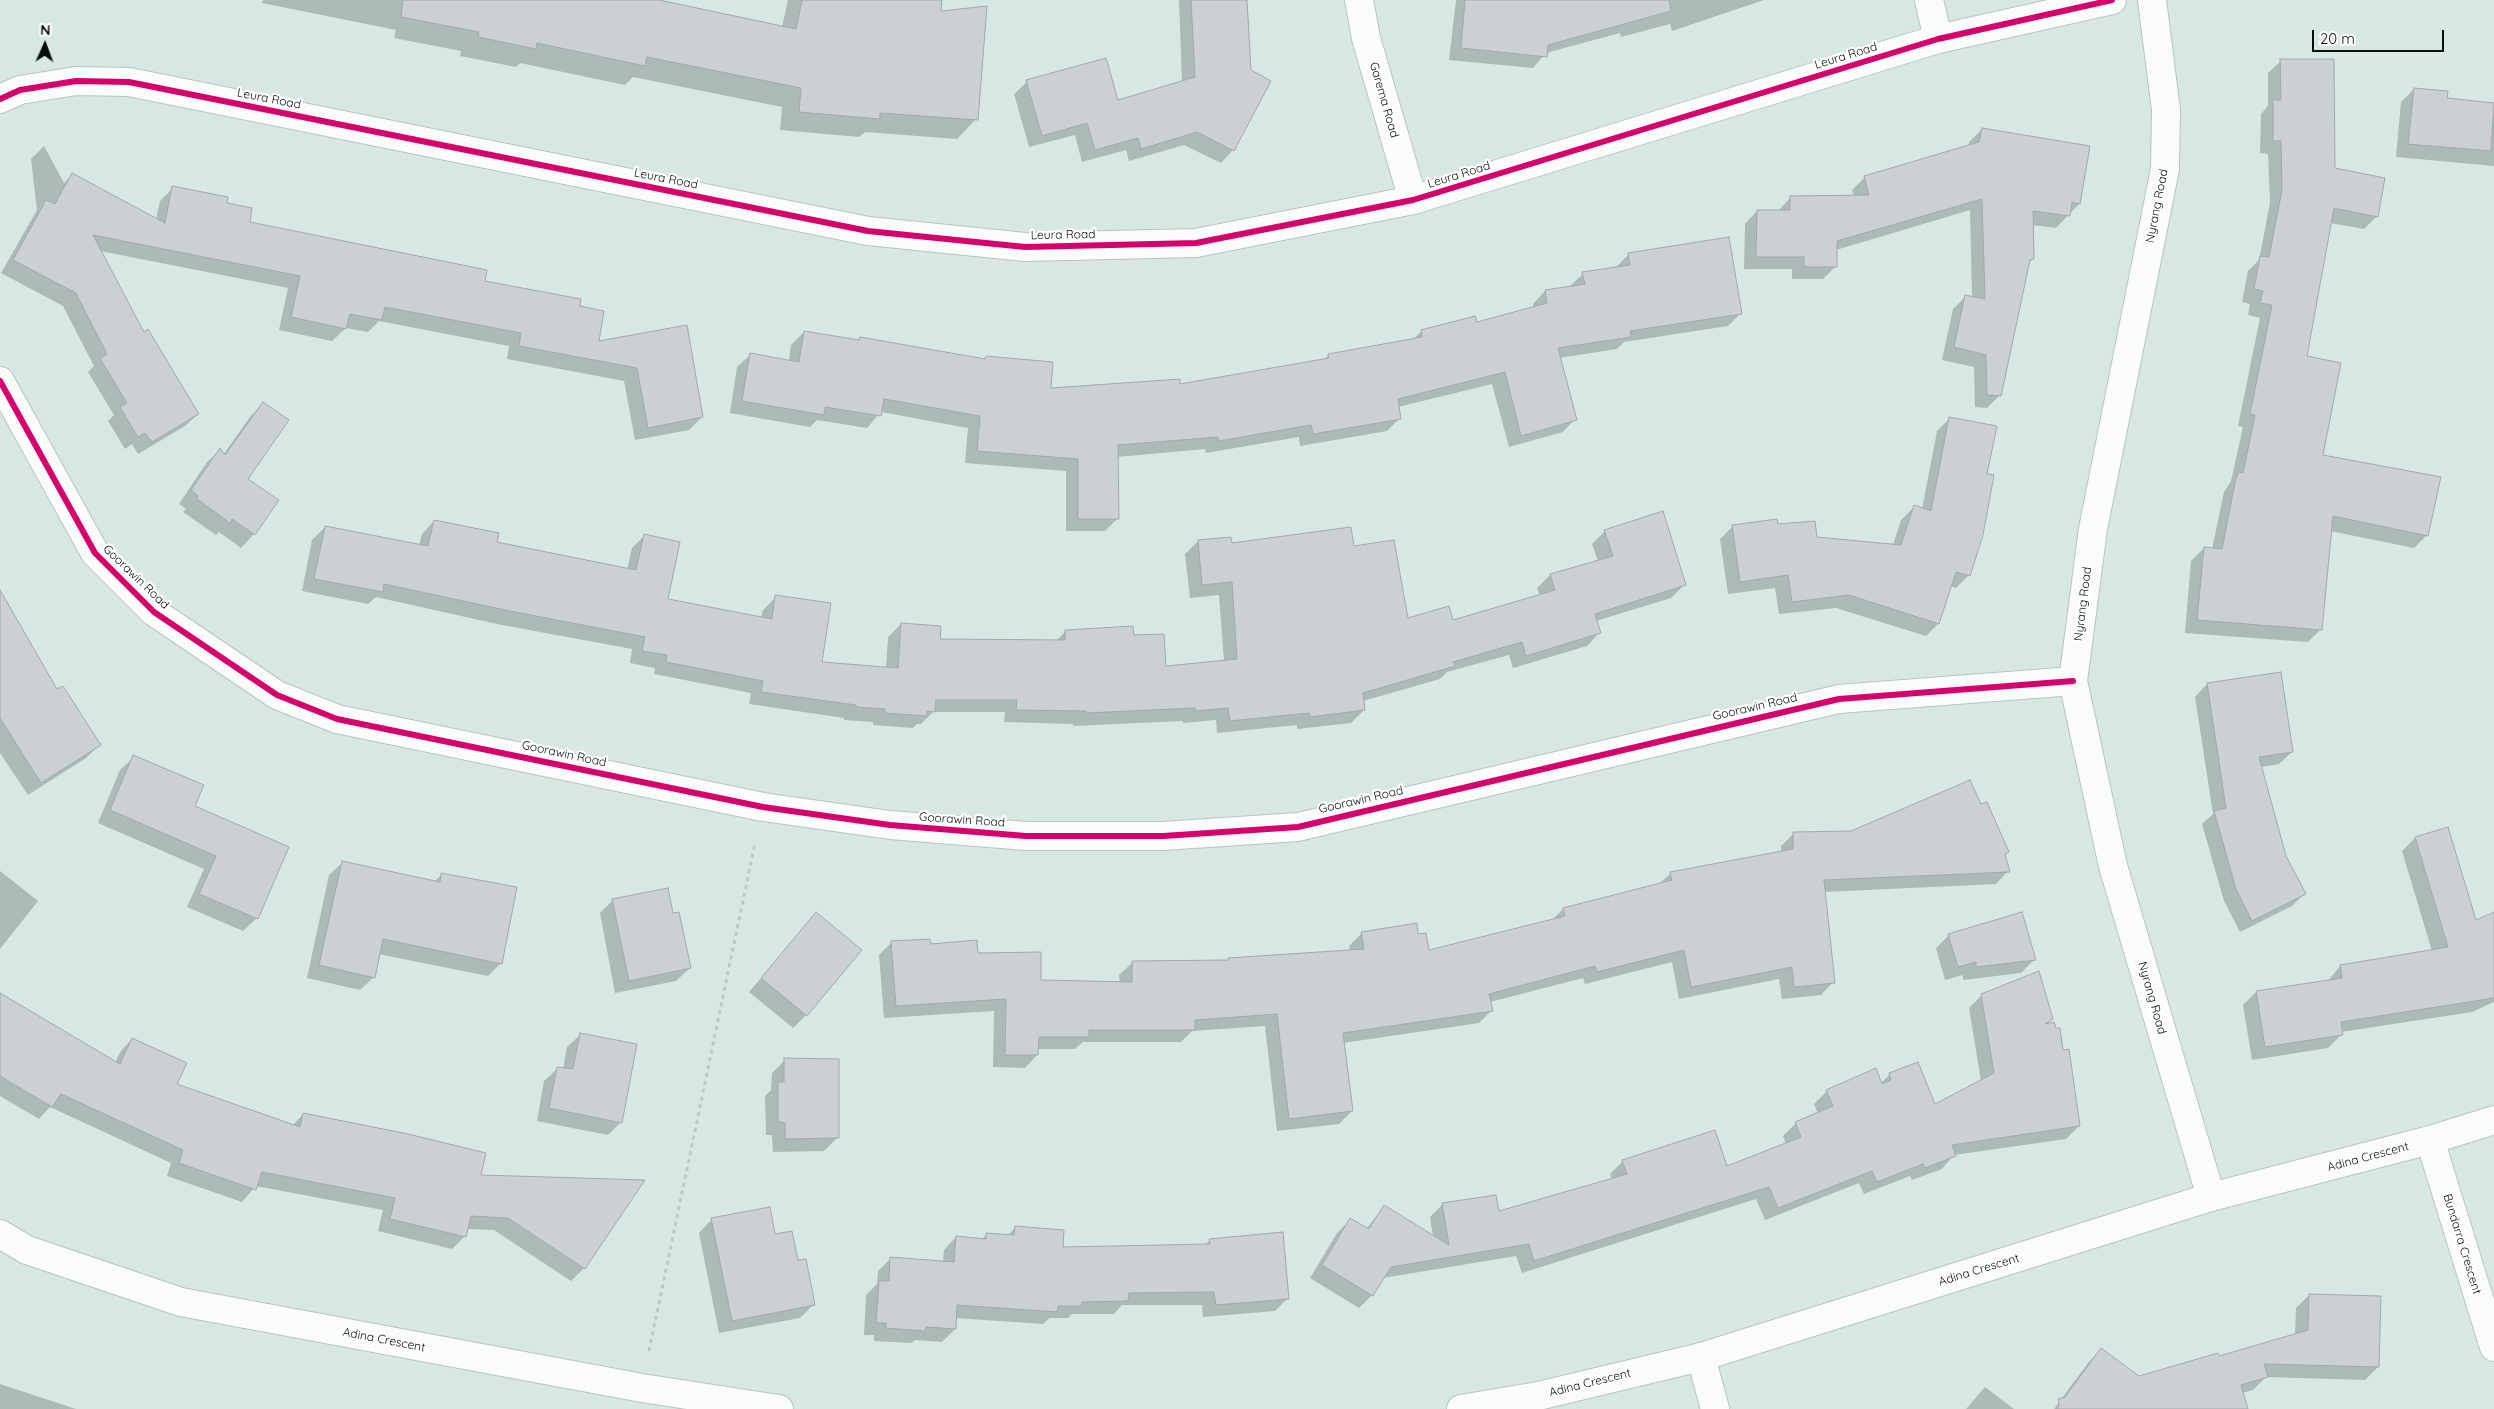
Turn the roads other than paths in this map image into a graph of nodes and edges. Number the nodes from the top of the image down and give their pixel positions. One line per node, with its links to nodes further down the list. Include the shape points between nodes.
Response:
1 (1359, 0): 7 (street, Garema Road, via 1366,38)
2 (1929, 0): 5 (street)
3 (2112, 0): 5 (street, Leura Road)
4 (2152, 0): 9 (street, Nyrang Road, via 2166,110 2165,169 2093,529)
5 (1938, 39): 7 (street, Leura Road)
6 (0, 100): 7 (street, Leura Road, via 20,90 76,81 129,82 868,231 1025,247 1196,244)
7 (1413, 200)
8 (0, 381): 9 (street, Goorawin Road, via 95,553 154,612 277,695 337,719 763,807 890,825 1026,836 1163,836 1298,827 1839,699)
9 (2073, 681): 12 (street, Nyrang Road, via 2113,866)
10 (2494, 1120): 11 (street, Adina Crescent)
11 (2430, 1140): 12 (street, Adina Crescent); 14 (street, Bundarra Crescent)
12 (2211, 1197): 15 (street, Adina Crescent)
13 (0, 1234): 16 (street, Adina Crescent, via 28,1250 181,1302 642,1388)
14 (2494, 1347)
15 (1701, 1357): 17 (street, Adina Crescent, via 1538,1396); 18 (street)
16 (779, 1409)
17 (1461, 1409)
18 (1715, 1409)

